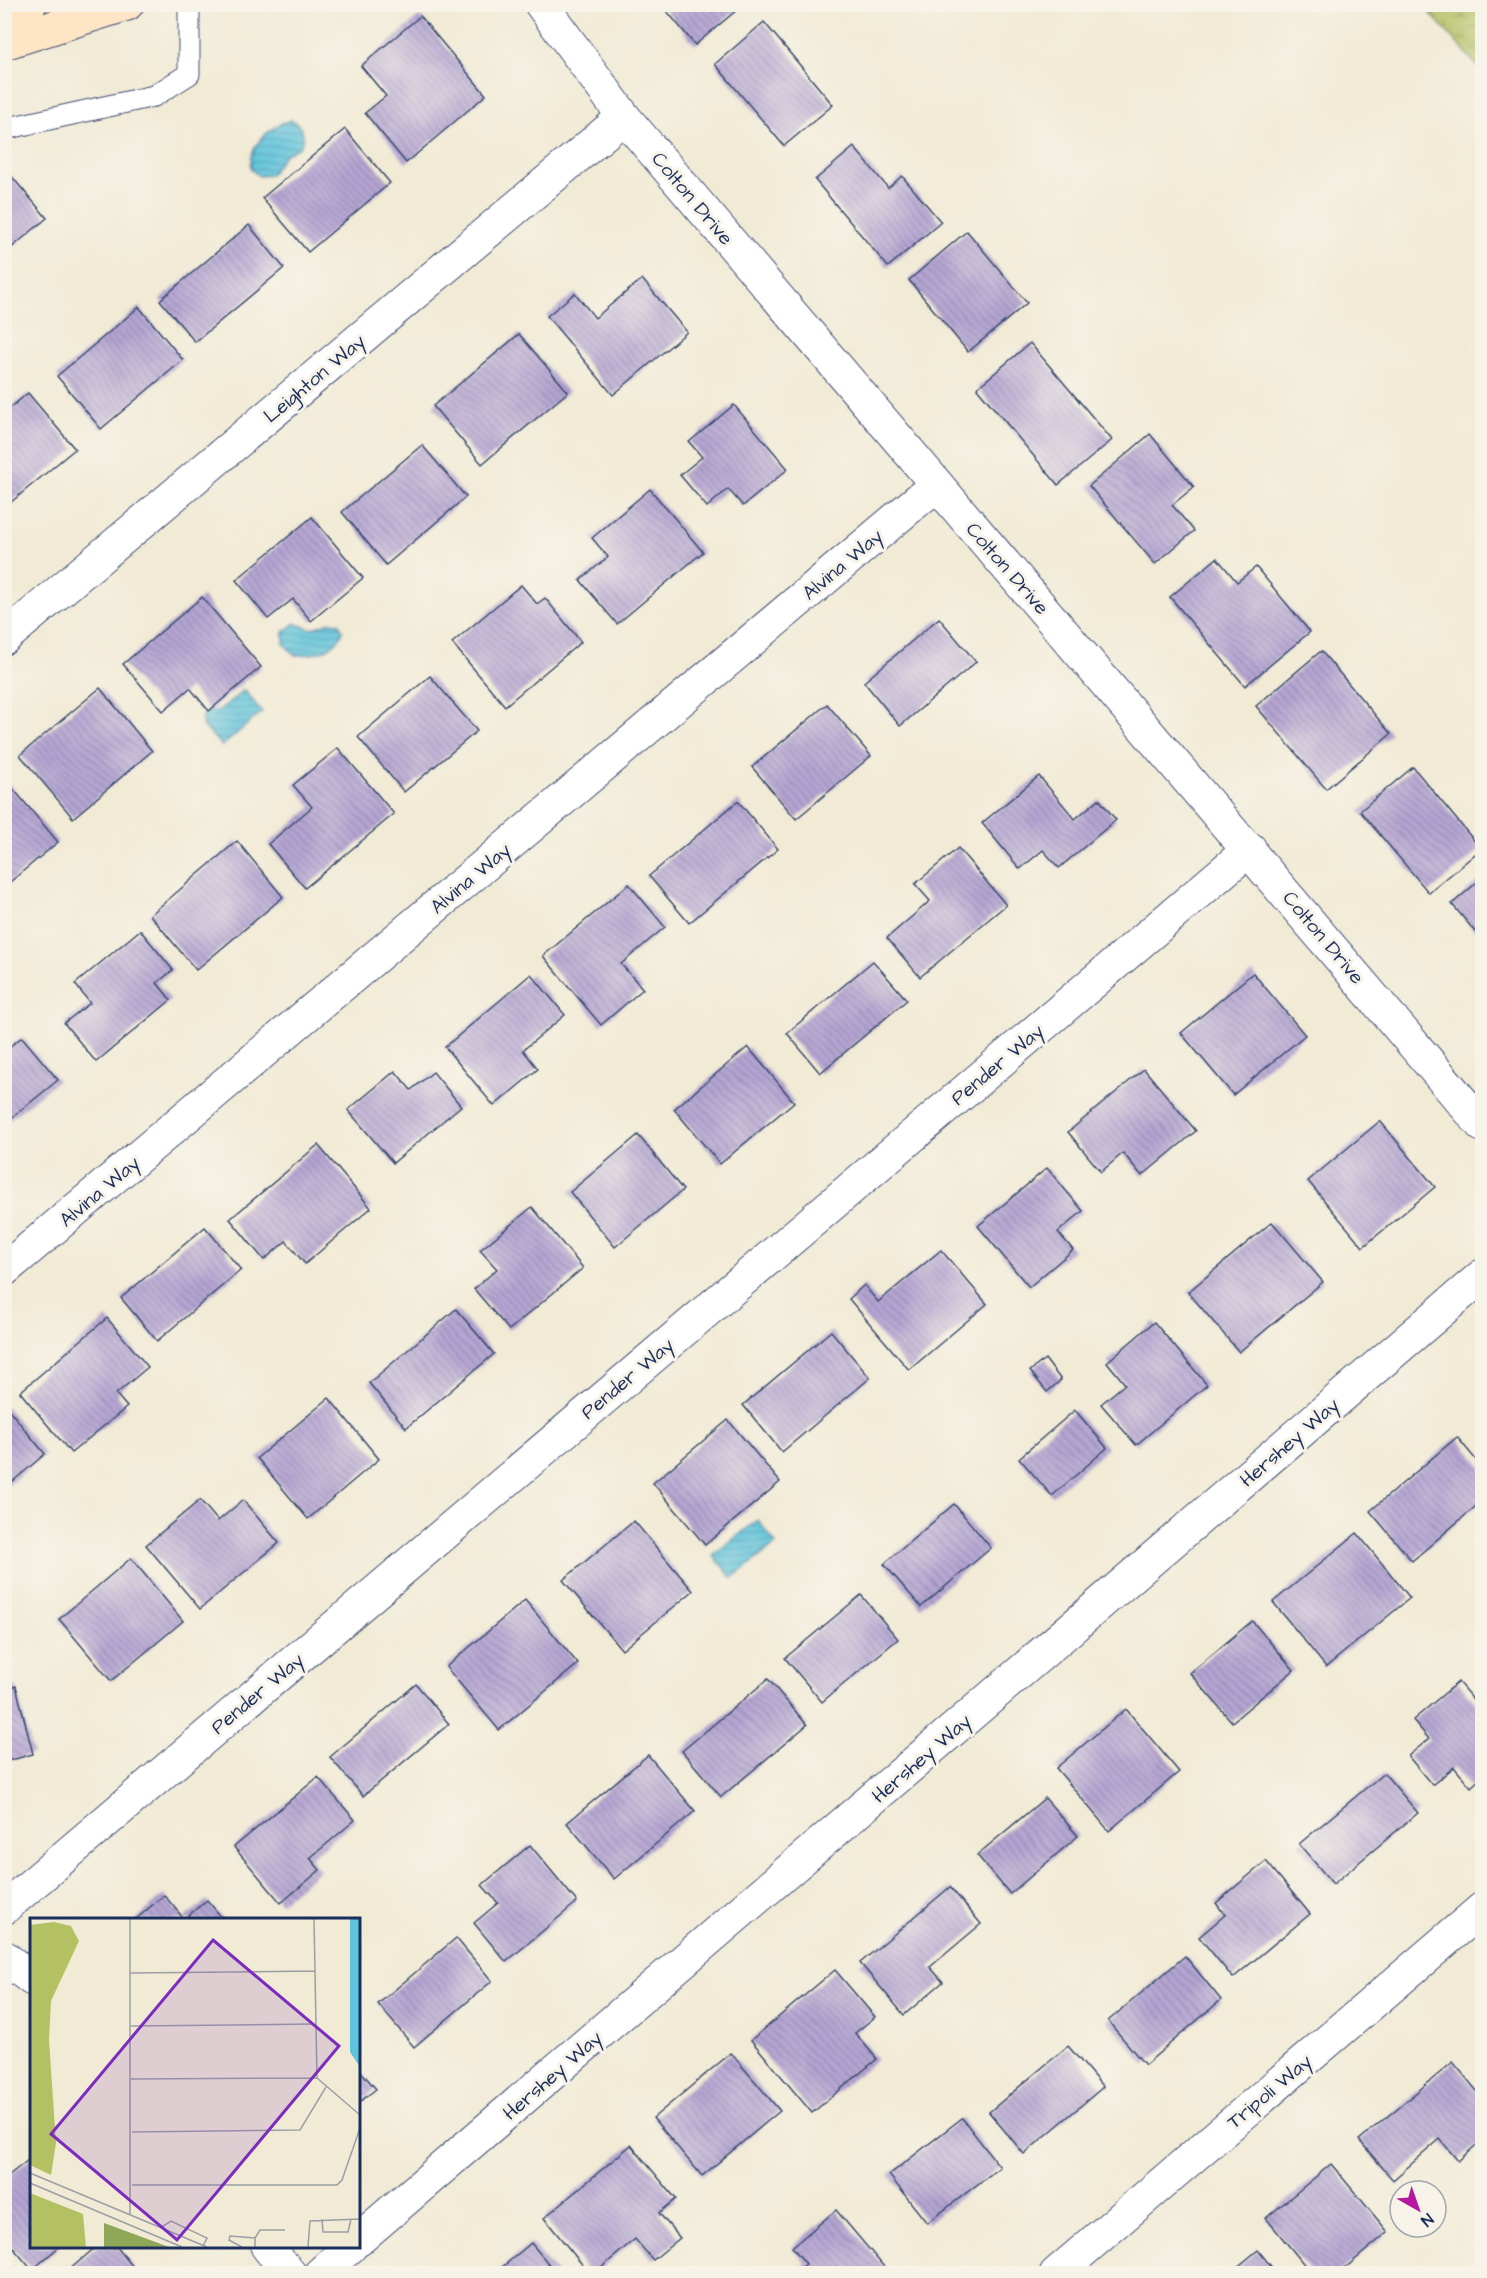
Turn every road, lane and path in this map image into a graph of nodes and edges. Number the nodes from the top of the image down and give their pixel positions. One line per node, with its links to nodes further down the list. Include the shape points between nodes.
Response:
1 (30, 4): 5 (main road)
2 (127, 4): 6 (main road)
3 (189, 4): 8 (lane, via 189,74 154,96)
4 (542, 4): 7 (street, Colton Drive)
5 (4, 13)
6 (4, 43)
7 (624, 117): 9 (street, Colton Drive); 10 (street, Leighton Way)
8 (4, 129)
9 (936, 485): 11 (street, Colton Drive); 13 (street, Alvina Way)
10 (4, 638)
11 (1250, 849): 12 (street, Colton Drive); 15 (street, Pender Way)
12 (1482, 1125)
13 (4, 1270)
14 (1482, 1276): 19 (street, Hershey Way)
15 (4, 1908)
16 (1482, 1910): 24 (street, Tripoli Way)
17 (4, 1957): 18 (street)
18 (30, 1977)
19 (360, 2238)
20 (268, 2248): 22 (street)
21 (350, 2248): 23 (street)
22 (290, 2274)
23 (320, 2274)
24 (1056, 2274)

